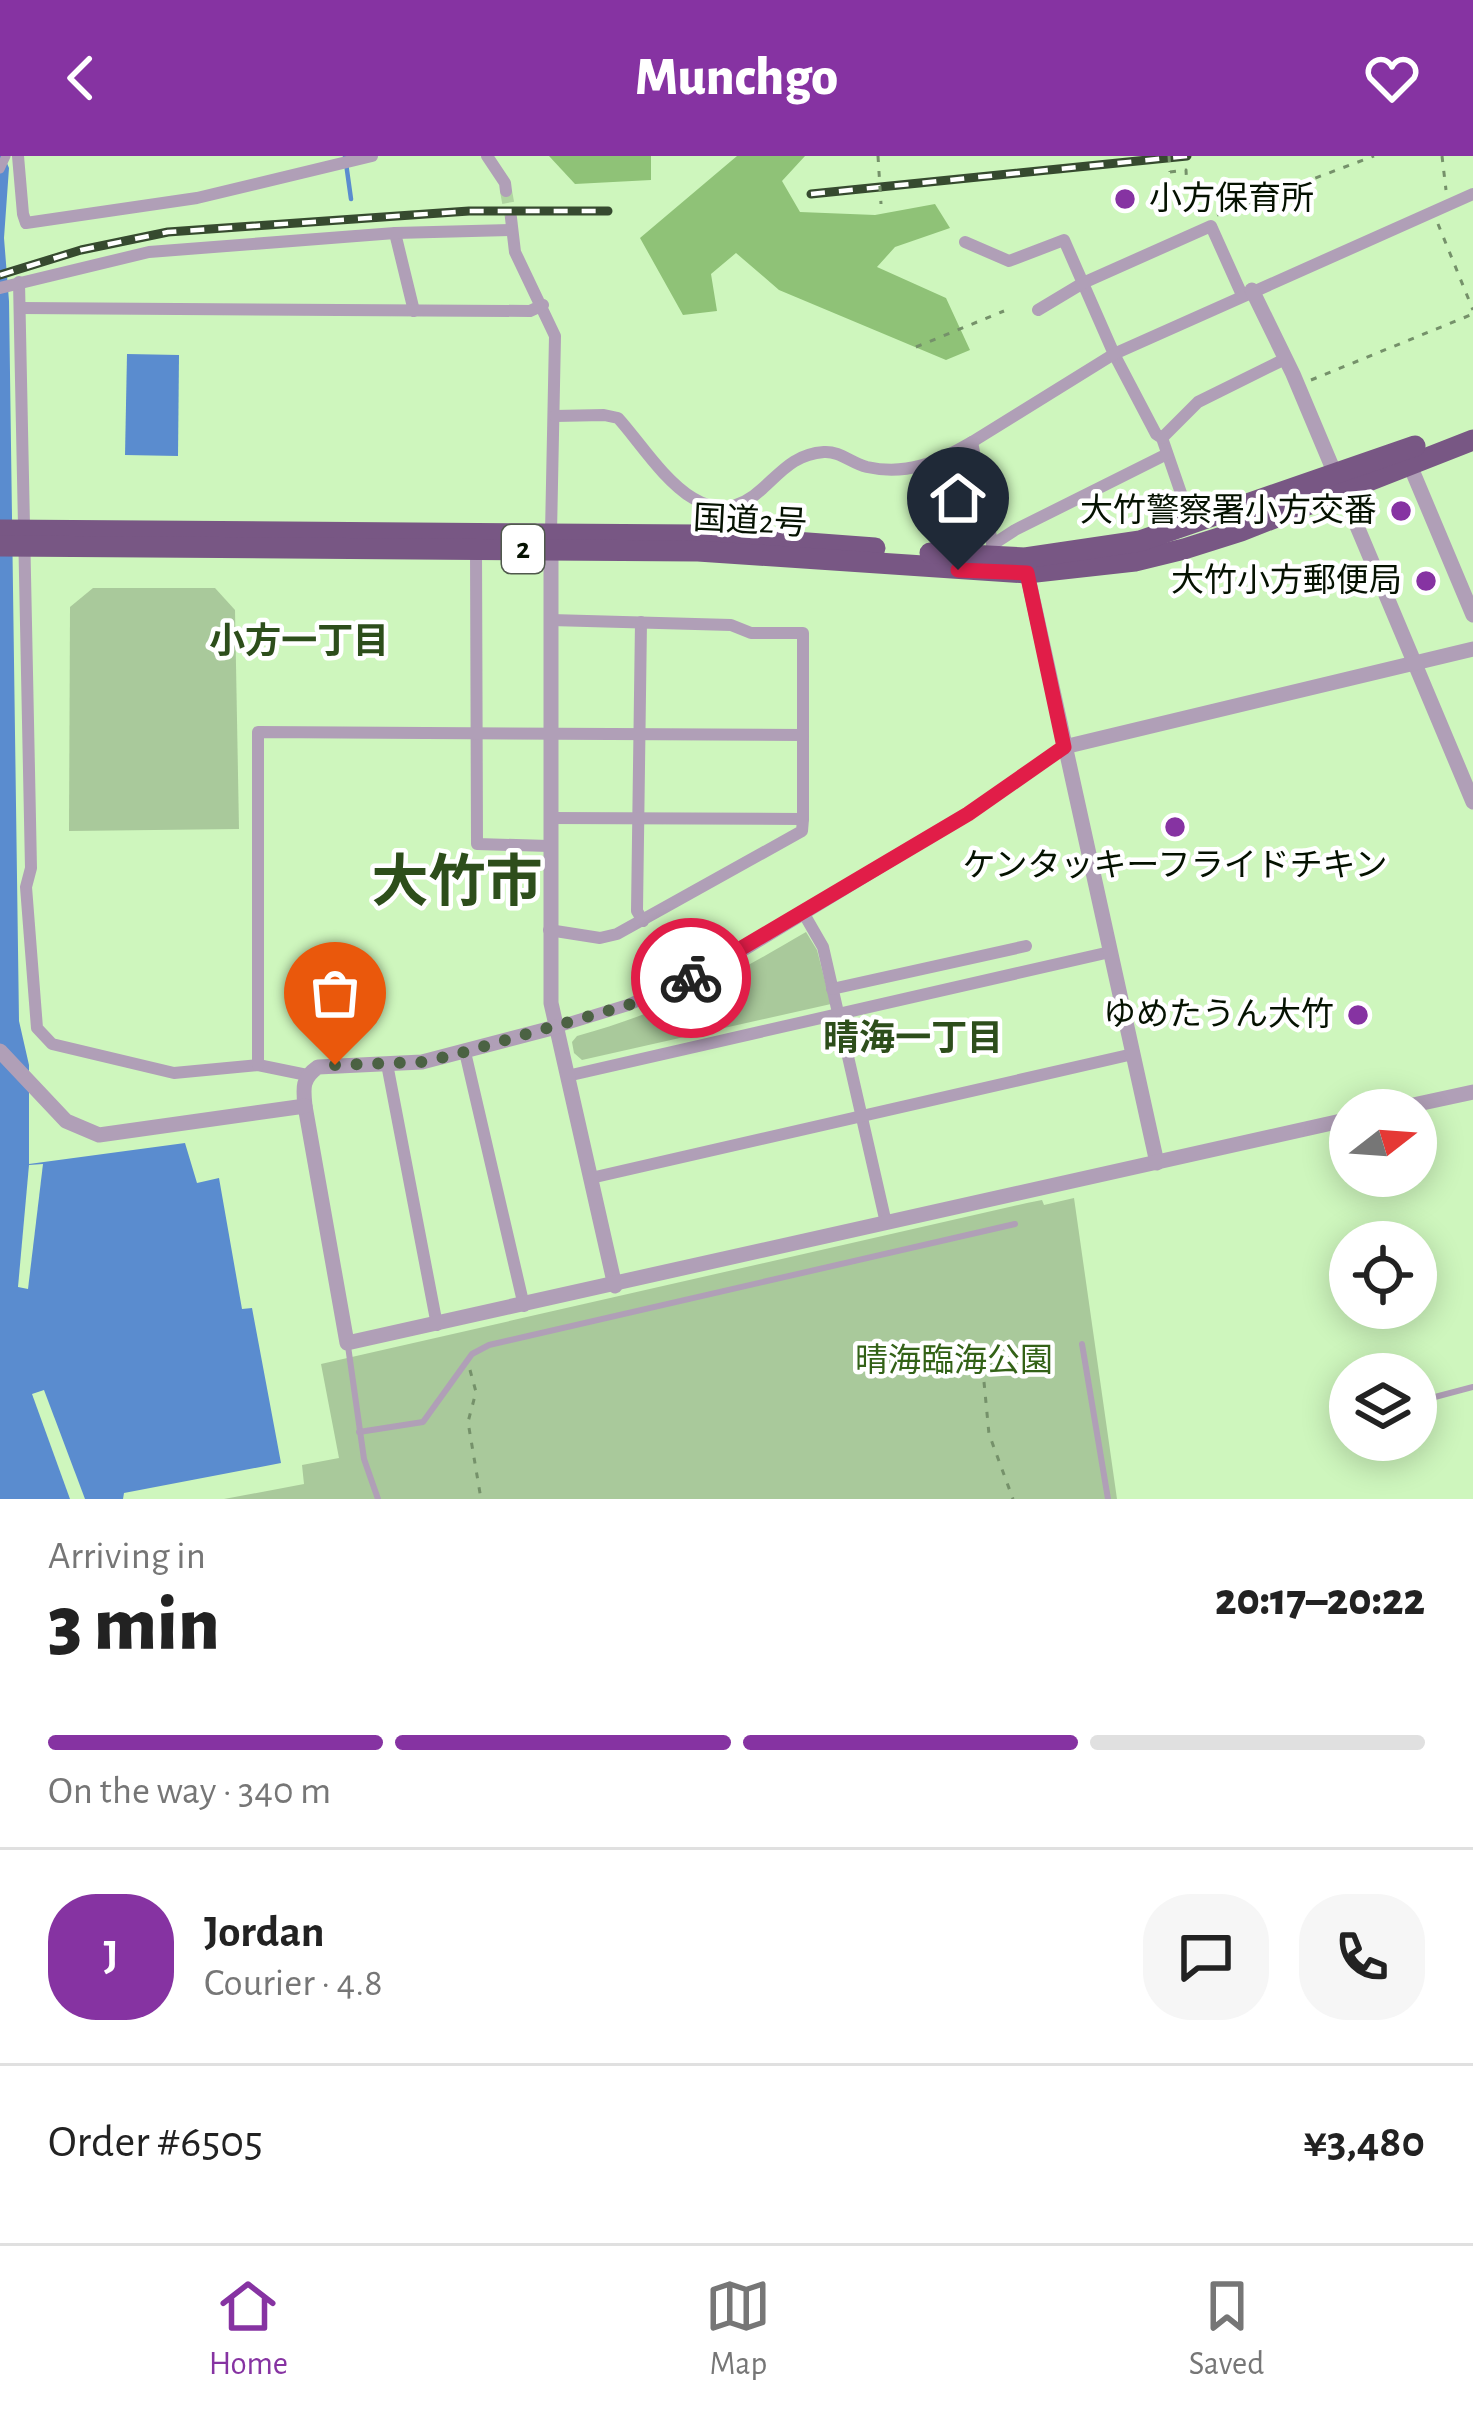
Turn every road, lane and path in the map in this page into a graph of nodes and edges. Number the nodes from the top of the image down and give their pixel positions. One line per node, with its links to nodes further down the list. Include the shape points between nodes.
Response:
1 (6, 156): 10 (street)
2 (18, 156): 9 (street, via 26,223 196,197)
3 (372, 156): 9 (street)
4 (487, 156): 11 (street)
5 (878, 156): 13 (path, bridge)
6 (1168, 156): 15 (path, bridge, via 1170,172 1186,170)
7 (1374, 156): 17 (path, via 1213,216)
8 (1442, 156): 14 (path)
9 (339, 159)
10 (0, 169)
11 (506, 191)
12 (1473, 194): 14 (street)
13 (880, 204)
14 (1450, 204): 16 (street)
15 (1198, 212)
16 (1433, 212): 22 (street); 28 (path)
17 (1210, 226): 20 (street); 22 (street)
18 (394, 233): 21 (street, via 149,252); 23 (street, via 511,224 521,266); 27 (street)
19 (964, 242): 20 (street, via 1010,261 1064,240)
20 (1083, 283): 26 (street); 30 (street)
21 (10, 285): 24 (street)
22 (1247, 293): 30 (street); 31 (street)
23 (543, 305): 27 (street); 33 (street, via 555,336)
24 (20, 308): 27 (street); 42 (street)
25 (1004, 310): 29 (path)
26 (1038, 310)
27 (414, 311)
28 (1473, 312): 32 (path)
29 (916, 346)
30 (1114, 354): 35 (street); 37 (street)
31 (1285, 358): 32 (street); 35 (street, via 1198,401)
32 (1298, 386): 40 (street)
33 (555, 416): 37 (street, via 617,418 683,494 724,506 752,496 802,457 839,453 872,468 920,468); 43 (street)
34 (1473, 424): 40 (highway, 国道2号 / 2)
35 (1162, 438): 38 (street)
36 (1473, 440): 39 (highway, 国道2号 / 2)
37 (971, 442): 45 (street)
38 (1167, 454): 41 (street); 45 (street, via 1015,530)
39 (1409, 463): 40 (highway, 国道2号 / 2); 47 (street)
40 (1339, 484): 41 (highway, 国道2号 / 2); 46 (highway, 国道2号 / 2, via 1184,549 1135,561); 52 (street)
41 (1192, 525): 46 (highway, 国道2号 / 2)
42 (14, 538): 43 (highway, 国道2号 / 2); 44 (highway, 国道2号 / 2); 75 (street, via 37,1028 52,1044 174,1073)
43 (551, 541): 44 (highway, 国道2号 / 2); 45 (highway, 国道2号 / 2, via 699,535); 49 (street)
44 (476, 549): 53 (street)
45 (994, 559): 46 (highway, 国道2号 / 2)
46 (1026, 565): 57 (street)
47 (1467, 586): 48 (street)
48 (1473, 615)
49 (551, 620): 50 (street); 54 (street)
50 (641, 622): 55 (street); 56 (street, via 803,633)
51 (1473, 649): 52 (street)
52 (1415, 665): 57 (street); 58 (street)
53 (477, 732): 54 (street); 62 (street, via 477,844); 75 (street, via 258,732)
54 (550, 733): 55 (street); 59 (street)
55 (639, 734): 56 (street); 60 (street)
56 (803, 735): 61 (street)
57 (1064, 747): 63 (street); 67 (street)
58 (1473, 802)
59 (550, 818): 60 (street); 62 (street)
60 (638, 819): 61 (street); 64 (street)
61 (803, 819): 64 (street, via 802,831)
62 (549, 845): 65 (street)
63 (804, 914): 68 (street, via 823,947); 70 (street, via 672,987)
64 (643, 922): 65 (street, via 600,938)
65 (549, 930): 70 (street)
66 (1026, 946): 68 (street)
67 (1110, 952): 69 (street); 73 (street)
68 (832, 989): 69 (street)
69 (837, 1016): 77 (street); 81 (street)
70 (556, 1027): 72 (street); 77 (street)
71 (0, 1051): 80 (street, via 86,1132)
72 (465, 1052): 74 (street); 88 (street)
73 (1133, 1054): 81 (street); 83 (street)
74 (387, 1064): 76 (street, via 318,1067); 89 (street)
75 (258, 1065): 76 (street)
76 (307, 1075): 80 (street)
77 (567, 1076): 84 (street)
78 (1473, 1092): 79 (street)
79 (1437, 1100)
80 (304, 1106): 90 (street)
81 (861, 1117): 84 (street); 85 (street)
82 (1329, 1124): 83 (street)
83 (1157, 1163): 85 (street)
84 (591, 1178): 87 (street)
85 (886, 1223): 87 (street)
86 (1015, 1224): 92 (lane, via 488,1345)
87 (615, 1286): 88 (street)
88 (524, 1306): 89 (street)
89 (437, 1325): 90 (street)
90 (347, 1342): 96 (lane)
91 (1082, 1344): 100 (lane)
92 (467, 1363): 96 (lane, via 423,1422); 98 (path, via 476,1382 468,1422)
93 (984, 1382): 99 (path, via 989,1434)
94 (1473, 1387): 95 (lane)
95 (1437, 1396)
96 (359, 1432): 97 (lane)
97 (378, 1499)
98 (481, 1499)
99 (1013, 1499)
100 (1108, 1499)

